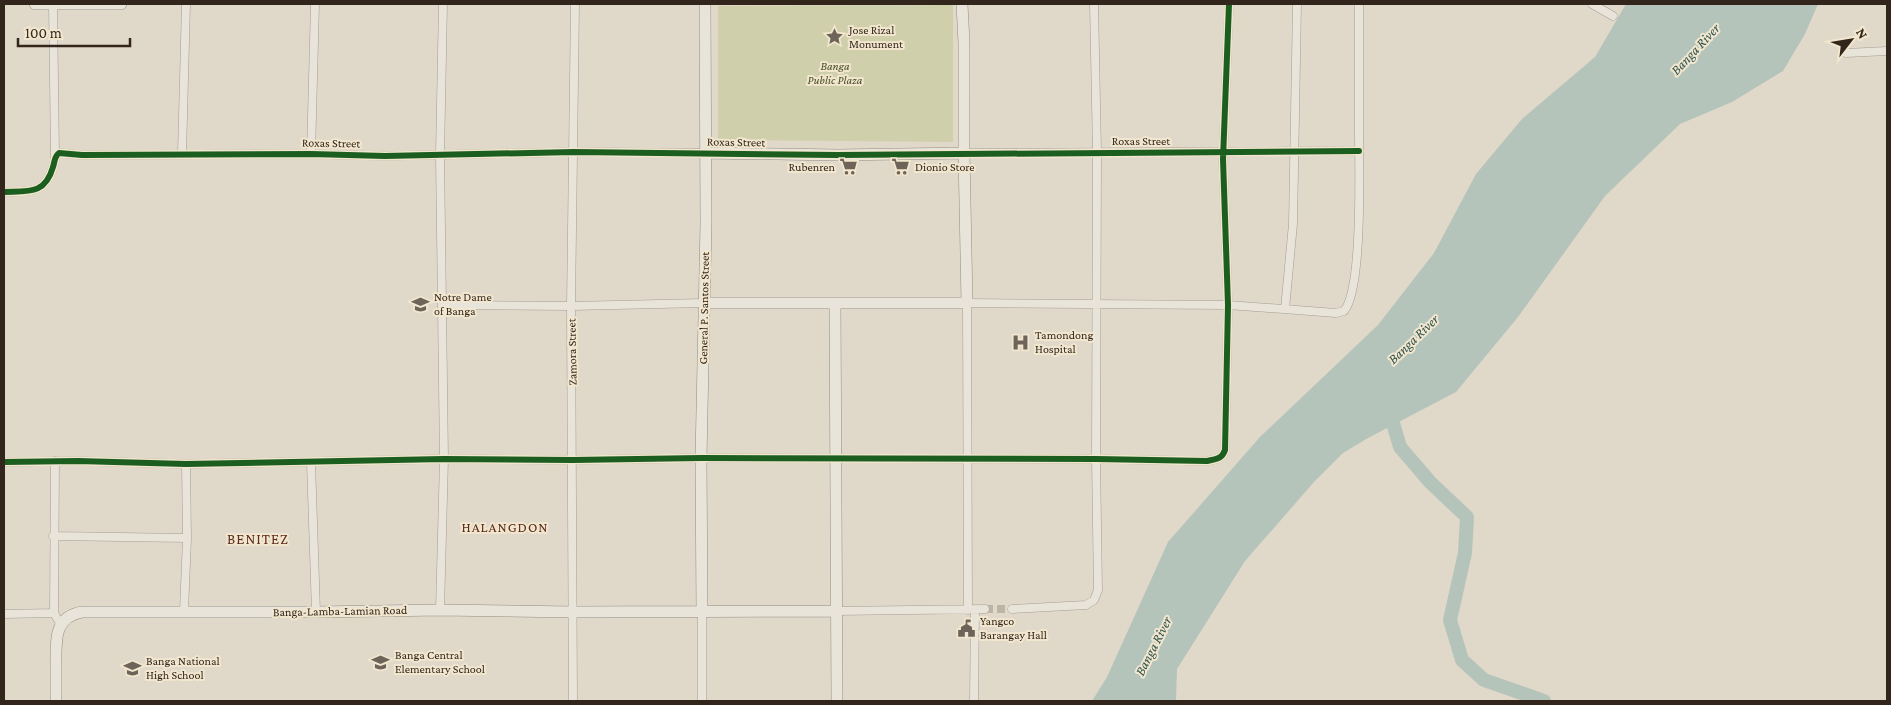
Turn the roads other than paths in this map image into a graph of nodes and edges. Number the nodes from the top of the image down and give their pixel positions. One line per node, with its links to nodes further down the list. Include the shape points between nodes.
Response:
1 (35, 4): 2 (main road)
2 (53, 4): 3 (main road); 28 (street)
3 (121, 4)
4 (186, 4): 25 (street)
5 (315, 4): 26 (street)
6 (443, 4): 27 (street)
7 (575, 4): 19 (street, Zamora Street)
8 (705, 4): 20 (main road, General P. Santos Street)
9 (962, 4): 23 (main road)
10 (1094, 4): 21 (street)
11 (1229, 4): 18 (street)
12 (1297, 4): 24 (street)
13 (1359, 4): 22 (street)
14 (1592, 4): 15 (street)
15 (1613, 16)
16 (1887, 51): 17 (street)
17 (1846, 53)
18 (1224, 151): 21 (street, Roxas Street); 24 (street, Roxas Street); 35 (street)
19 (574, 152): 20 (street, Roxas Street); 27 (street, Roxas Street); 36 (street, Zamora Street)
20 (705, 152): 23 (main road, Roxas Street); 30 (main road, General P. Santos Street)
21 (1097, 152): 23 (street, Roxas Street); 34 (street)
22 (1359, 152): 24 (street, Roxas Street); 37 (street, via 1358,240 1349,304 1344,311 1336,313)
23 (964, 153): 32 (main road)
24 (1295, 153): 37 (street, via 1293,224)
25 (182, 154): 26 (street, Roxas Street); 28 (street, Roxas Street, via 59,153)
26 (311, 154): 27 (street, Roxas Street)
27 (440, 155): 33 (street)
28 (55, 157): 29 (street, via 50,178 43,186 34,190)
29 (4, 192)
30 (704, 303): 31 (main road); 36 (street); 38 (main road, General P. Santos Street)
31 (835, 303): 32 (main road); 42 (main road)
32 (967, 303): 34 (street); 39 (street)
33 (442, 305): 36 (street); 41 (street)
34 (1097, 305): 35 (street); 40 (street)
35 (1228, 305): 37 (street); 40 (street, via 1223,455 1207,461)
36 (571, 306): 43 (street, Zamora Street)
37 (1285, 309)
38 (701, 458): 42 (street); 43 (street); 58 (main road, General P. Santos Street)
39 (969, 458): 40 (street); 42 (street); 53 (street)
40 (1096, 458): 51 (street, via 1097,595 1090,603 1079,607)
41 (444, 459): 43 (street); 46 (street); 52 (street)
42 (836, 459): 55 (main road)
43 (573, 460): 57 (street, Zamora Street)
44 (55, 461): 45 (street); 47 (street); 48 (street)
45 (4, 462)
46 (311, 462): 47 (street); 56 (street)
47 (186, 464): 49 (street)
48 (53, 536): 49 (street); 60 (street)
49 (187, 538): 54 (street)
50 (985, 609): 53 (street)
51 (1012, 609)
52 (440, 610): 56 (main road, Banga-Lamba-Lamian Road); 57 (main road, Banga-Lamba-Lamian Road)
53 (972, 610): 55 (street); 66 (street)
54 (184, 611): 56 (main road, Banga-Lamba-Lamian Road); 61 (main road, Banga-Lamba-Lamian Road, via 82,612 70,615)
55 (836, 611): 58 (main road, Banga-Lamba-Lamian Road); 65 (main road)
56 (316, 612)
57 (573, 612): 58 (main road, Banga-Lamba-Lamian Road); 63 (street, Zamora Street)
58 (702, 612): 64 (street)
59 (4, 614): 60 (street)
60 (54, 614): 61 (street)
61 (61, 624): 62 (main road, via 56,635)
62 (56, 701)
63 (572, 701)
64 (702, 701)
65 (837, 701)
66 (974, 701)

